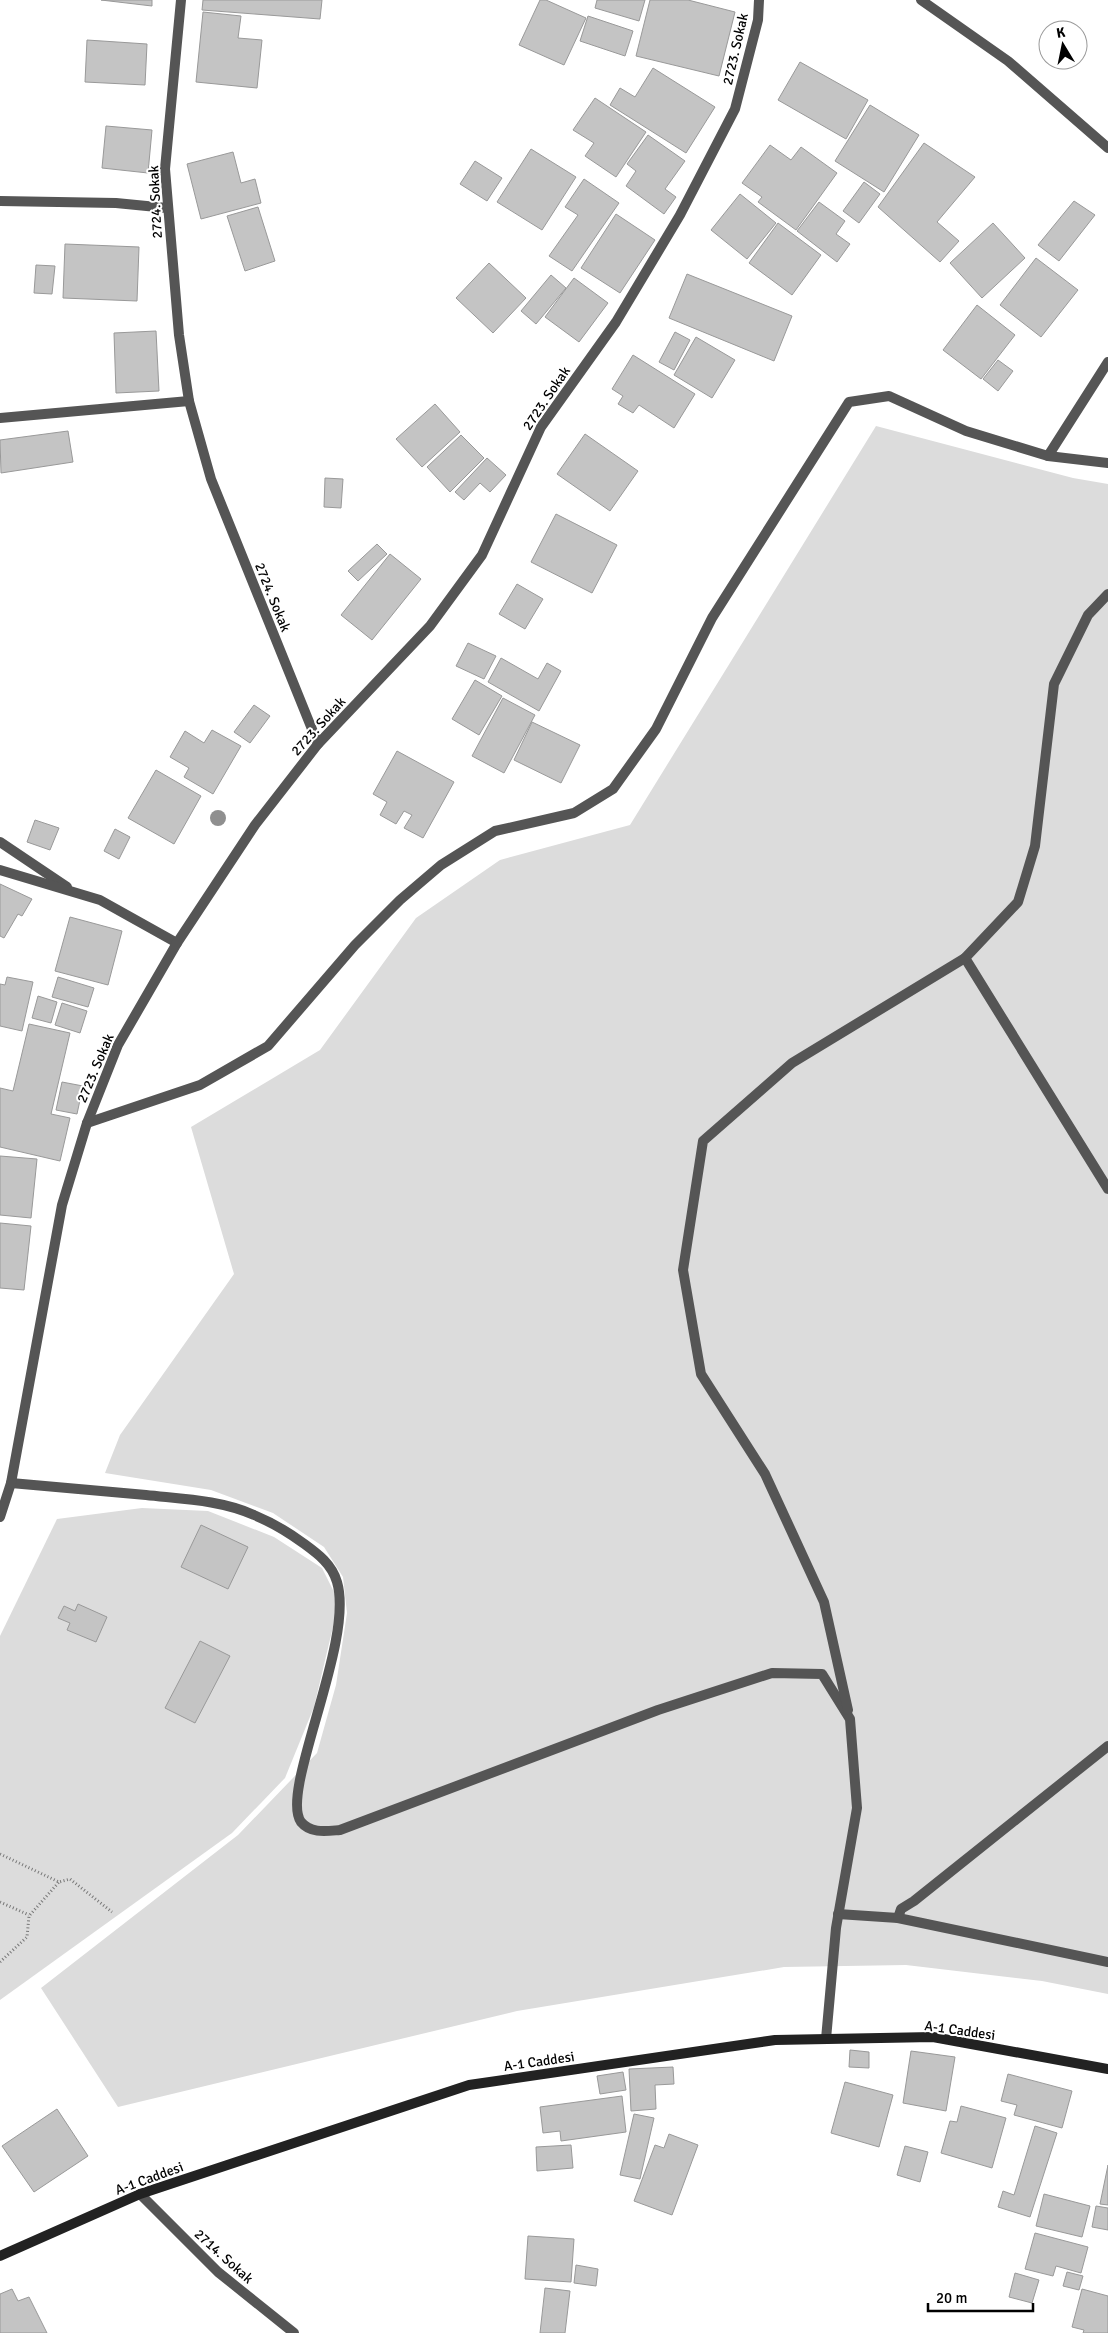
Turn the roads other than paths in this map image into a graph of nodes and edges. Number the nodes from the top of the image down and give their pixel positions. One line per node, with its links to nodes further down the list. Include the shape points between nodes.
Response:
1 (181, 0): 6 (street, 2724. Sokak, via 165,169)
2 (759, 0): 13 (street, 2723. Sokak, via 758,20 735,109 680,215 616,322 540,427 482,555 430,626)
3 (921, 0): 4 (street, via 1008,62)
4 (1108, 148)
5 (0, 201): 6 (street, via 116,203)
6 (167, 208): 8 (street, 2724. Sokak)
7 (1108, 362): 10 (street)
8 (189, 401): 9 (street); 13 (street, 2724. Sokak, via 211,479)
9 (0, 418)
10 (1048, 456): 11 (street); 19 (street, via 966,431 889,396 849,402 712,618 656,729 613,789 574,813 495,831 441,865 354,945 268,1046 200,1086)
11 (1108, 463)
12 (1108, 594): 18 (street, via 1088,616 1054,684 1034,846 1018,902)
13 (318, 744): 17 (street, 2723. Sokak, via 255,825)
14 (0, 842): 16 (street)
15 (0, 870): 16 (street)
16 (79, 894): 17 (street, via 100,900)
17 (178, 942): 19 (street, 2723. Sokak, via 118,1045)
18 (965, 958): 20 (street); 23 (street, via 792,1063 703,1141 683,1270 701,1374 765,1474 824,1602)
19 (87, 1123): 21 (street, 2723. Sokak, via 62,1205)
20 (1108, 1189)
21 (11, 1482): 22 (street, 2723. Sokak); 23 (street, via 201,1501 253,1514 321,1556 337,1581 340,1612 335,1649 299,1779 296,1806 302,1822 317,1832 340,1830 658,1710 772,1673 822,1674)
22 (0, 1517)
23 (850, 1718): 25 (street, via 857,1808)
24 (1108, 1746): 26 (street, via 901,1909)
25 (838, 1914): 26 (street); 28 (street)
26 (898, 1918): 27 (street)
27 (1108, 1962)
28 (826, 2039): 29 (main road, A-1 Caddesi, via 933,2037); 30 (main road, A-1 Caddesi, via 775,2040 469,2085)
29 (1108, 2069)
30 (140, 2194): 31 (main road, A-1 Caddesi); 32 (street, 2714. Sokak, via 218,2272)
31 (0, 2256)
32 (294, 2333)

